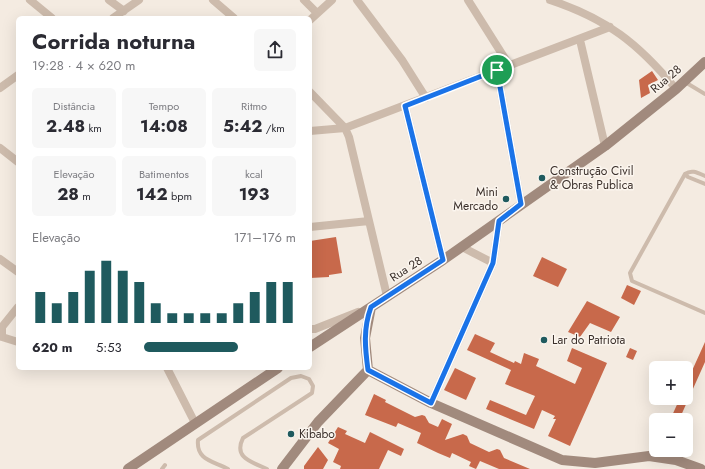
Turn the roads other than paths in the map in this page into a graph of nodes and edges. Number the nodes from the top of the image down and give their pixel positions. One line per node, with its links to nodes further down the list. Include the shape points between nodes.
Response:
1 (30, 0): 12 (street)
2 (109, 0): 10 (street)
3 (140, 0): 10 (street)
4 (213, 0): 14 (street)
5 (304, 0): 11 (street)
6 (332, 0): 11 (street)
7 (357, 0): 27 (street, via 402,60)
8 (468, 0): 19 (street)
9 (550, 0): 16 (street, via 578,9)
10 (124, 11): 13 (street)
11 (317, 13): 15 (street)
12 (50, 16)
13 (116, 16)
14 (232, 16)
15 (312, 18)
16 (610, 27): 17 (street); 24 (street, via 633,43)
17 (580, 40): 19 (street); 31 (street)
18 (705, 62): 22 (street, Rua 28)
19 (509, 65): 20 (street)
20 (497, 70): 27 (street); 37 (street)
21 (16, 79): 23 (street)
22 (684, 82): 24 (street, Rua 28); 26 (lane)
23 (0, 88)
24 (676, 89): 31 (street, Rua 28)
25 (312, 94): 29 (street)
26 (705, 94)
27 (426, 98): 28 (street)
28 (405, 106): 29 (street); 43 (street)
29 (345, 128): 30 (street); 38 (street, via 355,158)
30 (312, 131)
31 (605, 146): 37 (street, Rua 28)
32 (2, 153): 33 (street)
33 (16, 161)
34 (685, 174): 35 (lane, via 694,171); 36 (lane); 49 (lane, via 630,277 632,281)
35 (705, 176)
36 (705, 184)
37 (521, 204): 39 (street, Rua 28)
38 (369, 221): 40 (street); 46 (street)
39 (499, 221): 41 (street, Rua 28); 44 (street)
40 (312, 227)
41 (462, 247): 43 (street, Rua 28); 44 (street)
42 (0, 259): 45 (street)
43 (443, 260): 46 (street, Rua 28)
44 (493, 263): 56 (street)
45 (16, 271)
46 (387, 296): 47 (street, Rua 28)
47 (371, 307): 50 (street); 52 (street, Rua 28); 55 (street, via 365,338)
48 (16, 310): 51 (street, via 2,327 2,337)
49 (705, 313)
50 (312, 329)
51 (16, 341)
52 (312, 346)
53 (168, 370): 57 (street)
54 (275, 370): 57 (street)
55 (368, 370): 56 (street); 65 (street, via 318,422)
56 (431, 403): 58 (street)
57 (195, 423): 61 (street)
58 (562, 460): 60 (street); 66 (street)
59 (165, 465): 62 (lane)
60 (603, 465): 67 (street, via 649,456 676,460)
61 (128, 469)
62 (162, 469)
63 (228, 469): 64 (lane, via 201,456 198,440 290,378 301,376 309,379 313,386 312,393 243,438 240,444 241,452 246,459)
64 (266, 469)
65 (282, 469)
66 (579, 469)
67 (701, 469)

